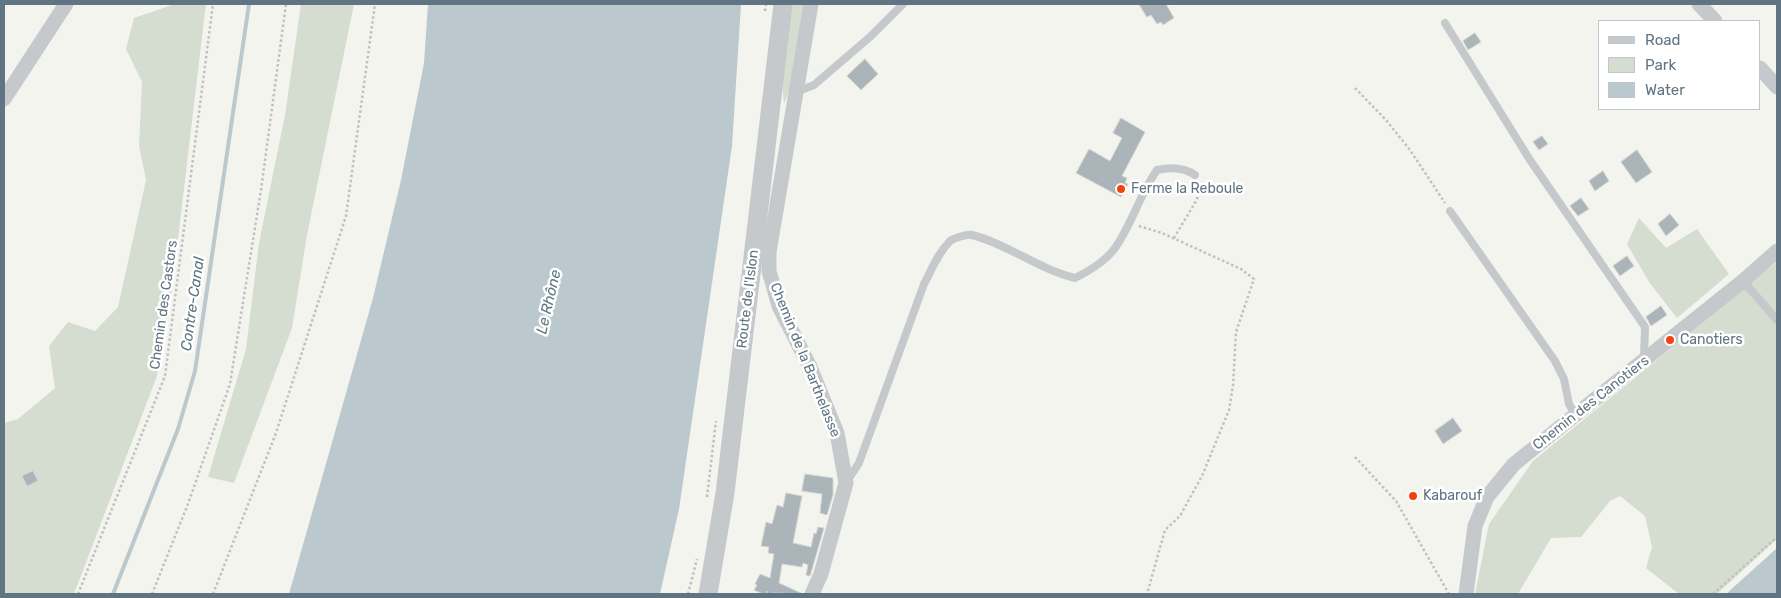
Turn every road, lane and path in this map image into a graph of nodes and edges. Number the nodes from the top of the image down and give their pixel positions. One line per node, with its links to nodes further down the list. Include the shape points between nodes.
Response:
1 (66, 4): 17 (street)
2 (213, 4): 33 (path, Chemin des Castors, via 165,376)
3 (286, 4): 34 (path, via 230,384)
4 (375, 4): 35 (path, via 346,216 276,433)
5 (766, 4): 10 (path)
6 (783, 4): 37 (street, Route de l'Islon, via 725,493)
7 (811, 4): 16 (street, Chemin de la Barthelasse)
8 (903, 4): 16 (lane, via 814,85)
9 (1699, 4): 11 (street)
10 (765, 13)
11 (1714, 20)
12 (1445, 24): 25 (lane, via 1530,160 1645,327)
13 (1761, 69): 14 (street)
14 (1777, 87)
15 (1355, 88): 19 (path, via 1410,150)
16 (796, 92): 29 (street, Chemin de la Barthelasse, via 769,252 770,271 780,306 810,367 837,434)
17 (4, 99)
18 (1195, 175): 20 (lane, via 1190,171 1169,168 1157,170); 21 (path, via 1202,186)
19 (1450, 211): 26 (lane, via 1555,361)
20 (1128, 224): 21 (path); 29 (lane, via 1114,250 1093,269 1075,278 1057,274 970,234 952,240 938,257 924,284 859,462)
21 (1174, 238): 39 (path, via 1241,269 1254,279 1236,332 1229,410 1202,476 1180,516 1165,530)
22 (1777, 251): 23 (street, Chemin des Canotiers)
23 (1743, 281): 24 (lane); 25 (street, Chemin des Canotiers)
24 (1777, 320)
25 (1644, 361): 26 (street, Chemin des Canotiers)
26 (1576, 416): 41 (street, Chemin des Canotiers, via 1514,464 1487,497 1475,526)
27 (716, 421): 30 (path)
28 (1355, 457): 40 (path, via 1396,501)
29 (846, 483): 38 (street, Chemin de la Barthelasse, via 821,574)
30 (707, 500)
31 (1777, 537): 42 (path)
32 (697, 558): 36 (path)
33 (78, 594)
34 (152, 594)
35 (213, 594)
36 (688, 594)
37 (708, 594)
38 (812, 594)
39 (1148, 594)
40 (1449, 594)
41 (1466, 594)
42 (1713, 594)

